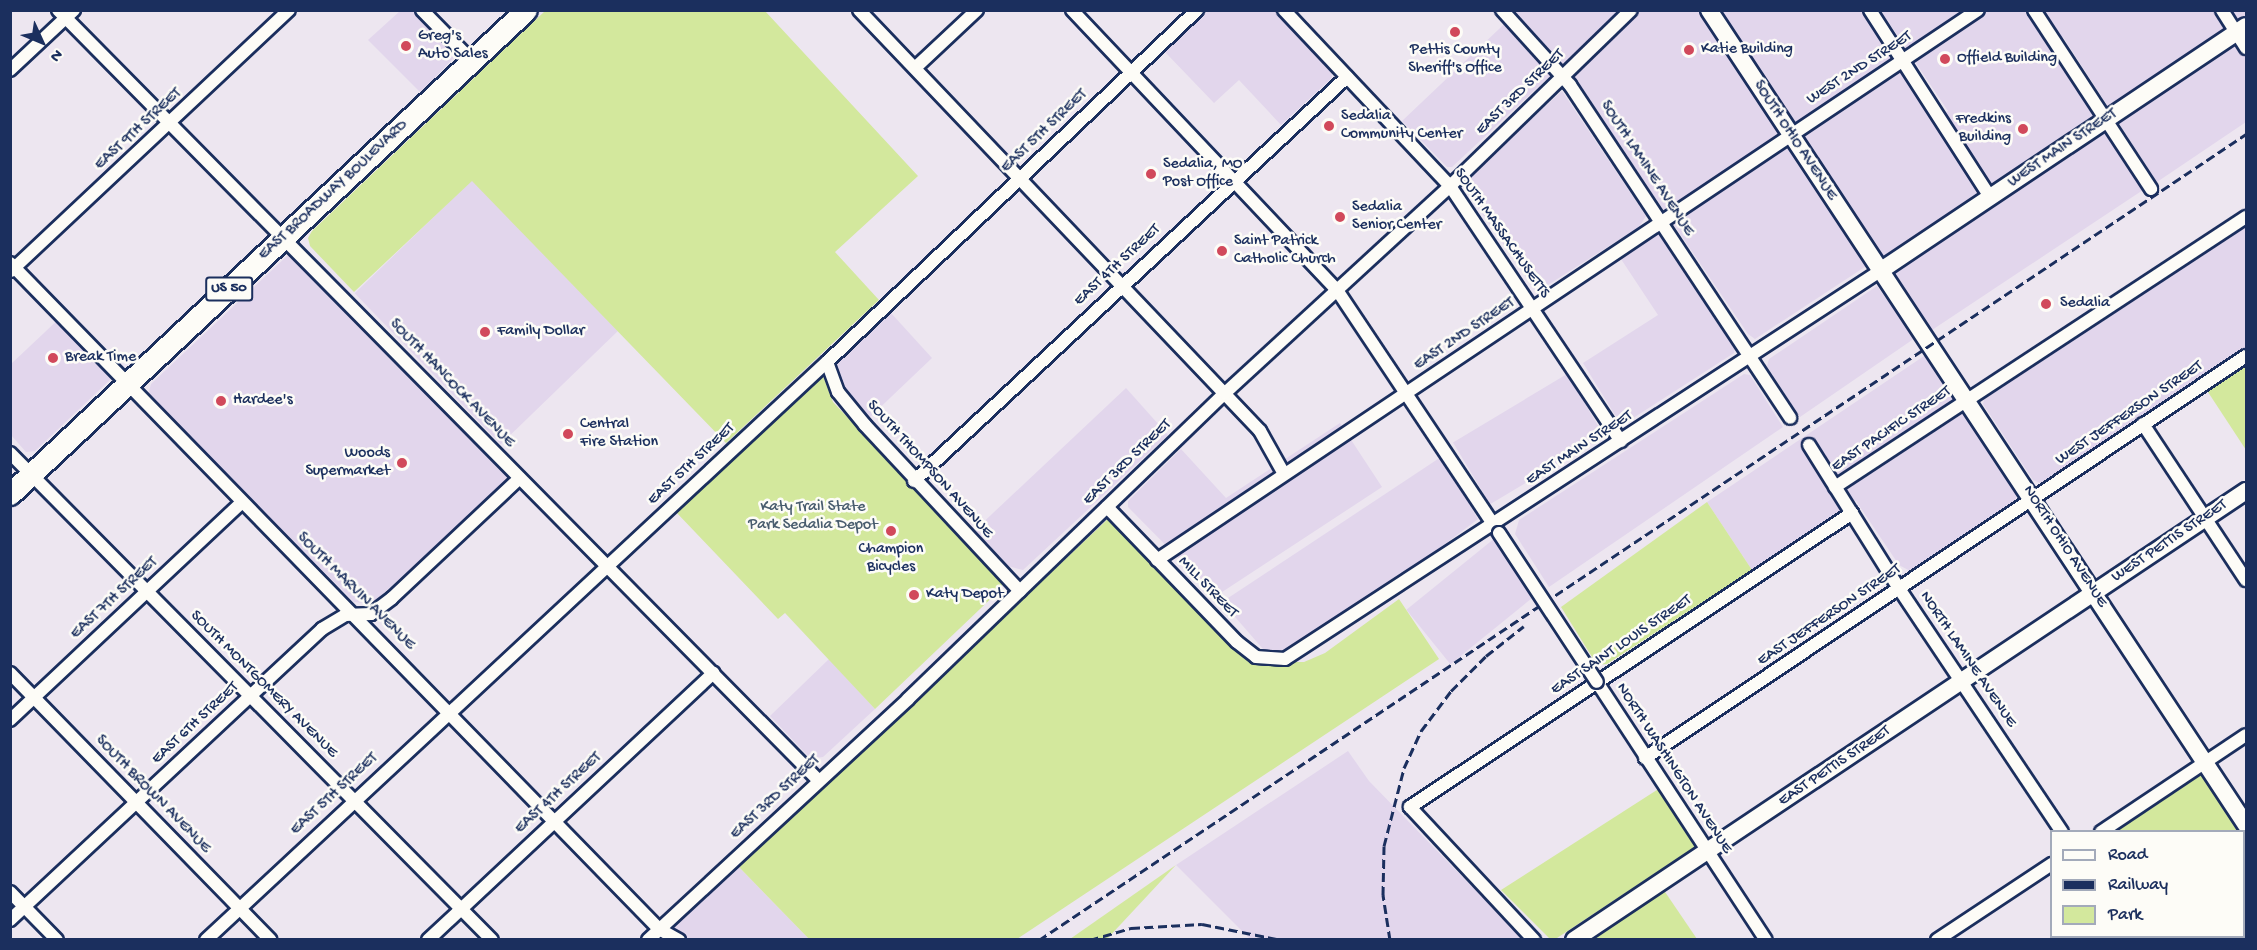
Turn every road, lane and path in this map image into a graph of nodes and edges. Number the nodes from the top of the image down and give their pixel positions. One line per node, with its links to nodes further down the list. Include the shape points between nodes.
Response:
1 (289, 10): 27 (street, EAST 9TH STREET)
2 (422, 10): 19 (street)
3 (526, 10): 19 (highway, EAST BROADWAY BOULEVARD / US 50)
4 (860, 10): 21 (street)
5 (977, 10): 21 (street)
6 (1072, 10): 23 (street, NORTH WASHINGTON AVENUE)
7 (1197, 10): 23 (street, EAST 5TH STREET)
8 (1284, 10): 25 (street, SOUTH MASSACHUSETTS)
9 (1502, 10): 24 (street, SOUTH LAMINE AVENUE)
10 (1631, 10): 24 (street, EAST 3RD STREET)
11 (1709, 10): 28 (main road, SOUTH OHIO AVENUE)
12 (1870, 10): 20 (street)
13 (1978, 10): 20 (street, WEST 2ND STREET)
14 (2034, 10): 26 (street)
15 (2222, 10): 17 (street)
16 (66, 13): 22 (street); 27 (street, SOUTH HANCOCK AVENUE)
17 (2242, 30): 18 (street); 26 (main road, WEST MAIN STREET)
18 (2247, 48)
19 (472, 61): 36 (highway, EAST BROADWAY BOULEVARD / US 50)
20 (1903, 62): 28 (street, WEST 2ND STREET); 33 (street)
21 (915, 68): 29 (street)
22 (10, 70)
23 (1131, 73): 29 (street, EAST 5TH STREET); 30 (street, NORTH WASHINGTON AVENUE)
24 (1562, 75): 31 (street, EAST 3RD STREET); 35 (street, SOUTH LAMINE AVENUE)
25 (1347, 77): 30 (street, EAST 4TH STREET); 31 (street, SOUTH MASSACHUSETTS)
26 (2106, 120): 32 (street); 33 (main road, WEST MAIN STREET)
27 (171, 122): 36 (street, SOUTH HANCOCK AVENUE); 37 (street, EAST 9TH STREET)
28 (1790, 135): 35 (street, EAST 2ND STREET); 38 (main road, SOUTH OHIO AVENUE)
29 (1020, 178): 39 (street); 44 (street, EAST 5TH STREET)
30 (1232, 182): 39 (street, EAST 4TH STREET); 40 (street, NORTH WASHINGTON AVENUE)
31 (1449, 186): 40 (street, EAST 3RD STREET); 41 (street, SOUTH MASSACHUSETTS)
32 (2151, 189)
33 (1990, 197): 38 (main road, WEST MAIN STREET)
34 (2247, 217): 48 (street, EAST PACIFIC STREET)
35 (1660, 221): 41 (street, EAST 2ND STREET); 43 (street, SOUTH LAMINE AVENUE)
36 (285, 236): 45 (highway, EAST BROADWAY BOULEVARD / US 50); 56 (street, SOUTH HANCOCK AVENUE)
37 (12, 267): 45 (street, SOUTH MARVIN AVENUE)
38 (1880, 271): 43 (street, EAST MAIN STREET); 48 (main road, NORTH OHIO AVENUE)
39 (1122, 284): 46 (street); 57 (street, EAST 4TH STREET)
40 (1337, 290): 46 (street, EAST 3RD STREET); 47 (street, NORTH WASHINGTON AVENUE)
41 (1535, 309): 47 (street, EAST 2ND STREET); 51 (street, SOUTH MASSACHUSETTS)
42 (2247, 356): 50 (street, WEST JEFFERSON STREET)
43 (1749, 357): 49 (street); 51 (street, EAST MAIN STREET)
44 (827, 362): 57 (street, SOUTH THOMPSON AVENUE, via 838,392); 68 (street, EAST 5TH STREET)
45 (130, 382): 54 (highway, EAST BROADWAY BOULEVARD / US 50); 62 (street, SOUTH MARVIN AVENUE)
46 (1225, 393): 55 (street, via 1260,430); 63 (street, EAST 3RD STREET)
47 (1404, 395): 55 (street, EAST 2ND STREET); 66 (street, NORTH WASHINGTON AVENUE)
48 (1966, 400): 58 (street, EAST PACIFIC STREET); 61 (main road, NORTH OHIO AVENUE)
49 (1790, 418)
50 (2143, 424): 61 (street, WEST JEFFERSON STREET); 65 (street)
51 (1621, 441): 66 (street, EAST MAIN STREET)
52 (1809, 445): 58 (street, NORTH LAMINE AVENUE)
53 (10, 453): 54 (street, SOUTH MONTGOMERY AVENUE)
54 (32, 474): 60 (highway, EAST BROADWAY BOULEVARD / US 50); 72 (street, SOUTH MONTGOMERY AVENUE)
55 (1284, 474): 67 (street, EAST 2ND STREET)
56 (520, 478): 68 (street, SOUTH HANCOCK AVENUE); 74 (street, EAST 6TH STREET, via 392,598 371,614)
57 (914, 481): 71 (street, SOUTH THOMPSON AVENUE)
58 (1836, 487): 64 (street, NORTH LAMINE AVENUE)
59 (2247, 491): 65 (main road, WEST PETTIS STREET)
60 (10, 494)
61 (2032, 499): 70 (street, EAST JEFFERSON STREET); 73 (main road, NORTH OHIO AVENUE)
62 (242, 502): 72 (street, EAST 7TH STREET); 74 (street, SOUTH MARVIN AVENUE)
63 (1107, 507): 67 (street, MILL STREET); 71 (street, EAST 3RD STREET)
64 (1852, 513): 70 (street, NORTH LAMINE AVENUE); 79 (street, EAST SAINT LOUIS STREET)
65 (2206, 518): 69 (street); 73 (main road, WEST PETTIS STREET)
66 (1496, 529): 75 (street, EAST MAIN STREET); 79 (street, NORTH WASHINGTON AVENUE, bridge)
67 (1157, 560): 75 (street, MILL STREET, via 1256,657 1270,660)
68 (608, 567): 77 (street, SOUTH HANCOCK AVENUE); 82 (street, EAST 5TH STREET)
69 (2247, 580)
70 (1900, 590): 78 (street, NORTH LAMINE AVENUE); 85 (street, EAST JEFFERSON STREET)
71 (1020, 591): 87 (street, EAST 3RD STREET)
72 (147, 592): 80 (street, SOUTH MONTGOMERY AVENUE); 81 (street, EAST 7TH STREET)
73 (2094, 593): 78 (main road, EAST PETTIS STREET); 86 (main road, NORTH OHIO AVENUE)
74 (358, 617): 80 (street, EAST 6TH STREET, via 336,618); 82 (street, SOUTH MARVIN AVENUE)
75 (1298, 654)
76 (10, 673): 81 (street, SOUTH BROWN AVENUE)
77 (713, 673): 87 (street, SOUTH HANCOCK AVENUE); 90 (street, EAST 4TH STREET)
78 (1963, 681): 92 (street, NORTH LAMINE AVENUE); 94 (main road, EAST PETTIS STREET)
79 (1597, 682): 85 (street, NORTH WASHINGTON AVENUE); 109 (street, EAST SAINT LOUIS STREET, via 1410,807)
80 (250, 696): 88 (street, SOUTH MONTGOMERY AVENUE); 89 (street, EAST 6TH STREET)
81 (34, 697): 83 (street, EAST 7TH STREET); 89 (street, SOUTH BROWN AVENUE)
82 (450, 710): 88 (street, EAST 5TH STREET); 90 (street, SOUTH MARVIN AVENUE)
83 (10, 720)
84 (2247, 735): 86 (street)
85 (1645, 758): 94 (street, NORTH WASHINGTON AVENUE)
86 (2205, 763): 91 (main road, NORTH OHIO AVENUE); 93 (street)
87 (819, 781): 101 (street, EAST 3RD STREET)
88 (353, 800): 98 (street, EAST 5TH STREET); 99 (street, SOUTH MONTGOMERY AVENUE)
89 (136, 802): 97 (street, EAST 6TH STREET); 98 (street, SOUTH BROWN AVENUE)
90 (555, 820): 99 (street, EAST 4TH STREET); 101 (street, SOUTH MARVIN AVENUE)
91 (2247, 825)
92 (2061, 830)
93 (2103, 830)
94 (1707, 852): 110 (main road, EAST PETTIS STREET); 111 (street, NORTH WASHINGTON AVENUE)
95 (2050, 865): 112 (street)
96 (10, 892): 97 (street)
97 (25, 907): 100 (street, EAST 6TH STREET); 102 (street)
98 (240, 907): 103 (street, EAST 5TH STREET); 104 (street, SOUTH BROWN AVENUE)
99 (461, 908): 105 (street, EAST 4TH STREET); 106 (street, SOUTH MONTGOMERY AVENUE)
100 (10, 920)
101 (659, 929): 107 (street, EAST 3RD STREET); 108 (street, SOUTH MARVIN AVENUE)
102 (57, 939)
103 (206, 939)
104 (271, 939)
105 (428, 939)
106 (492, 939)
107 (648, 939)
108 (679, 939)
109 (1534, 939)
110 (1574, 939)
111 (1766, 939)
112 (1937, 939)

